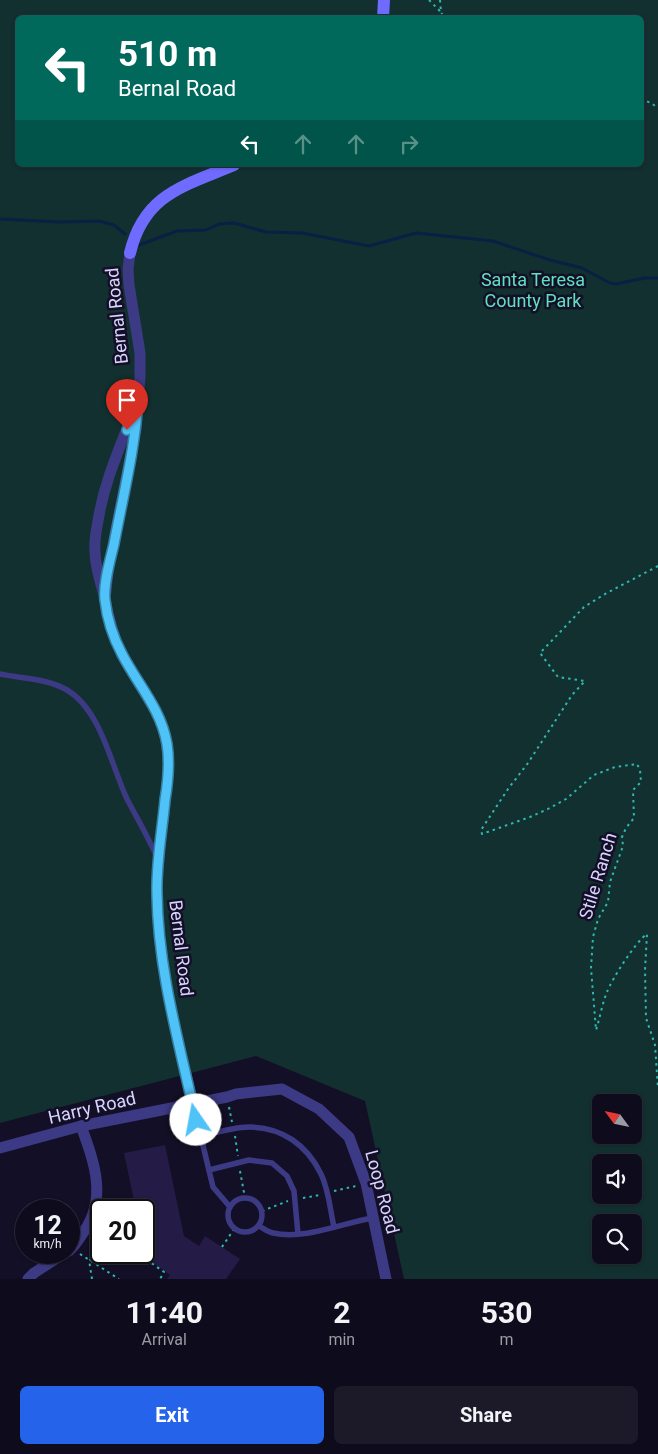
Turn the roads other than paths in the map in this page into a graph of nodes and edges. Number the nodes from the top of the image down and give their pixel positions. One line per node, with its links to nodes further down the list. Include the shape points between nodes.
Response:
1 (384, 0): 2 (street)
2 (383, 15)
3 (229, 167): 4 (street, Bernal Road, via 174,190 160,200 141,222)
4 (130, 253): 5 (street, Bernal Road, via 129,285 140,353)
5 (138, 400): 6 (street, Bernal Road, via 133,447); 6 (street, Bernal Road, via 114,458 99,515 94,550)
6 (105, 599): 8 (street, Bernal Road, via 122,654 163,725 169,767)
7 (0, 674): 8 (lane, via 53,684 68,691 89,712)
8 (158, 858): 9 (street, Bernal Road, via 158,931 162,966)
9 (193, 1104): 10 (street, Harry Road); 11 (lane); 15 (street, Loop Road, via 236,1094 282,1089 319,1109 349,1137 366,1183)
10 (81, 1126): 12 (street, Harry Road); 19 (street, via 95,1164 98,1186 88,1226)
11 (200, 1137): 13 (lane); 17 (lane, via 248,1126 294,1139 312,1157 322,1176)
12 (0, 1148)
13 (209, 1170): 14 (lane, via 213,1186); 18 (lane, via 249,1160 272,1163 288,1176 294,1191)
14 (230, 1207): 16 (lane, via 229,1222 234,1229 244,1233); 16 (lane, via 235,1201 246,1198 256,1202 262,1211)
15 (373, 1218): 17 (lane); 22 (street, Loop Road)
16 (259, 1226): 18 (lane, via 272,1233)
17 (334, 1227): 18 (lane)
18 (298, 1234)
19 (80, 1237)
20 (50, 1264): 21 (street)
21 (28, 1279)
22 (386, 1279)

